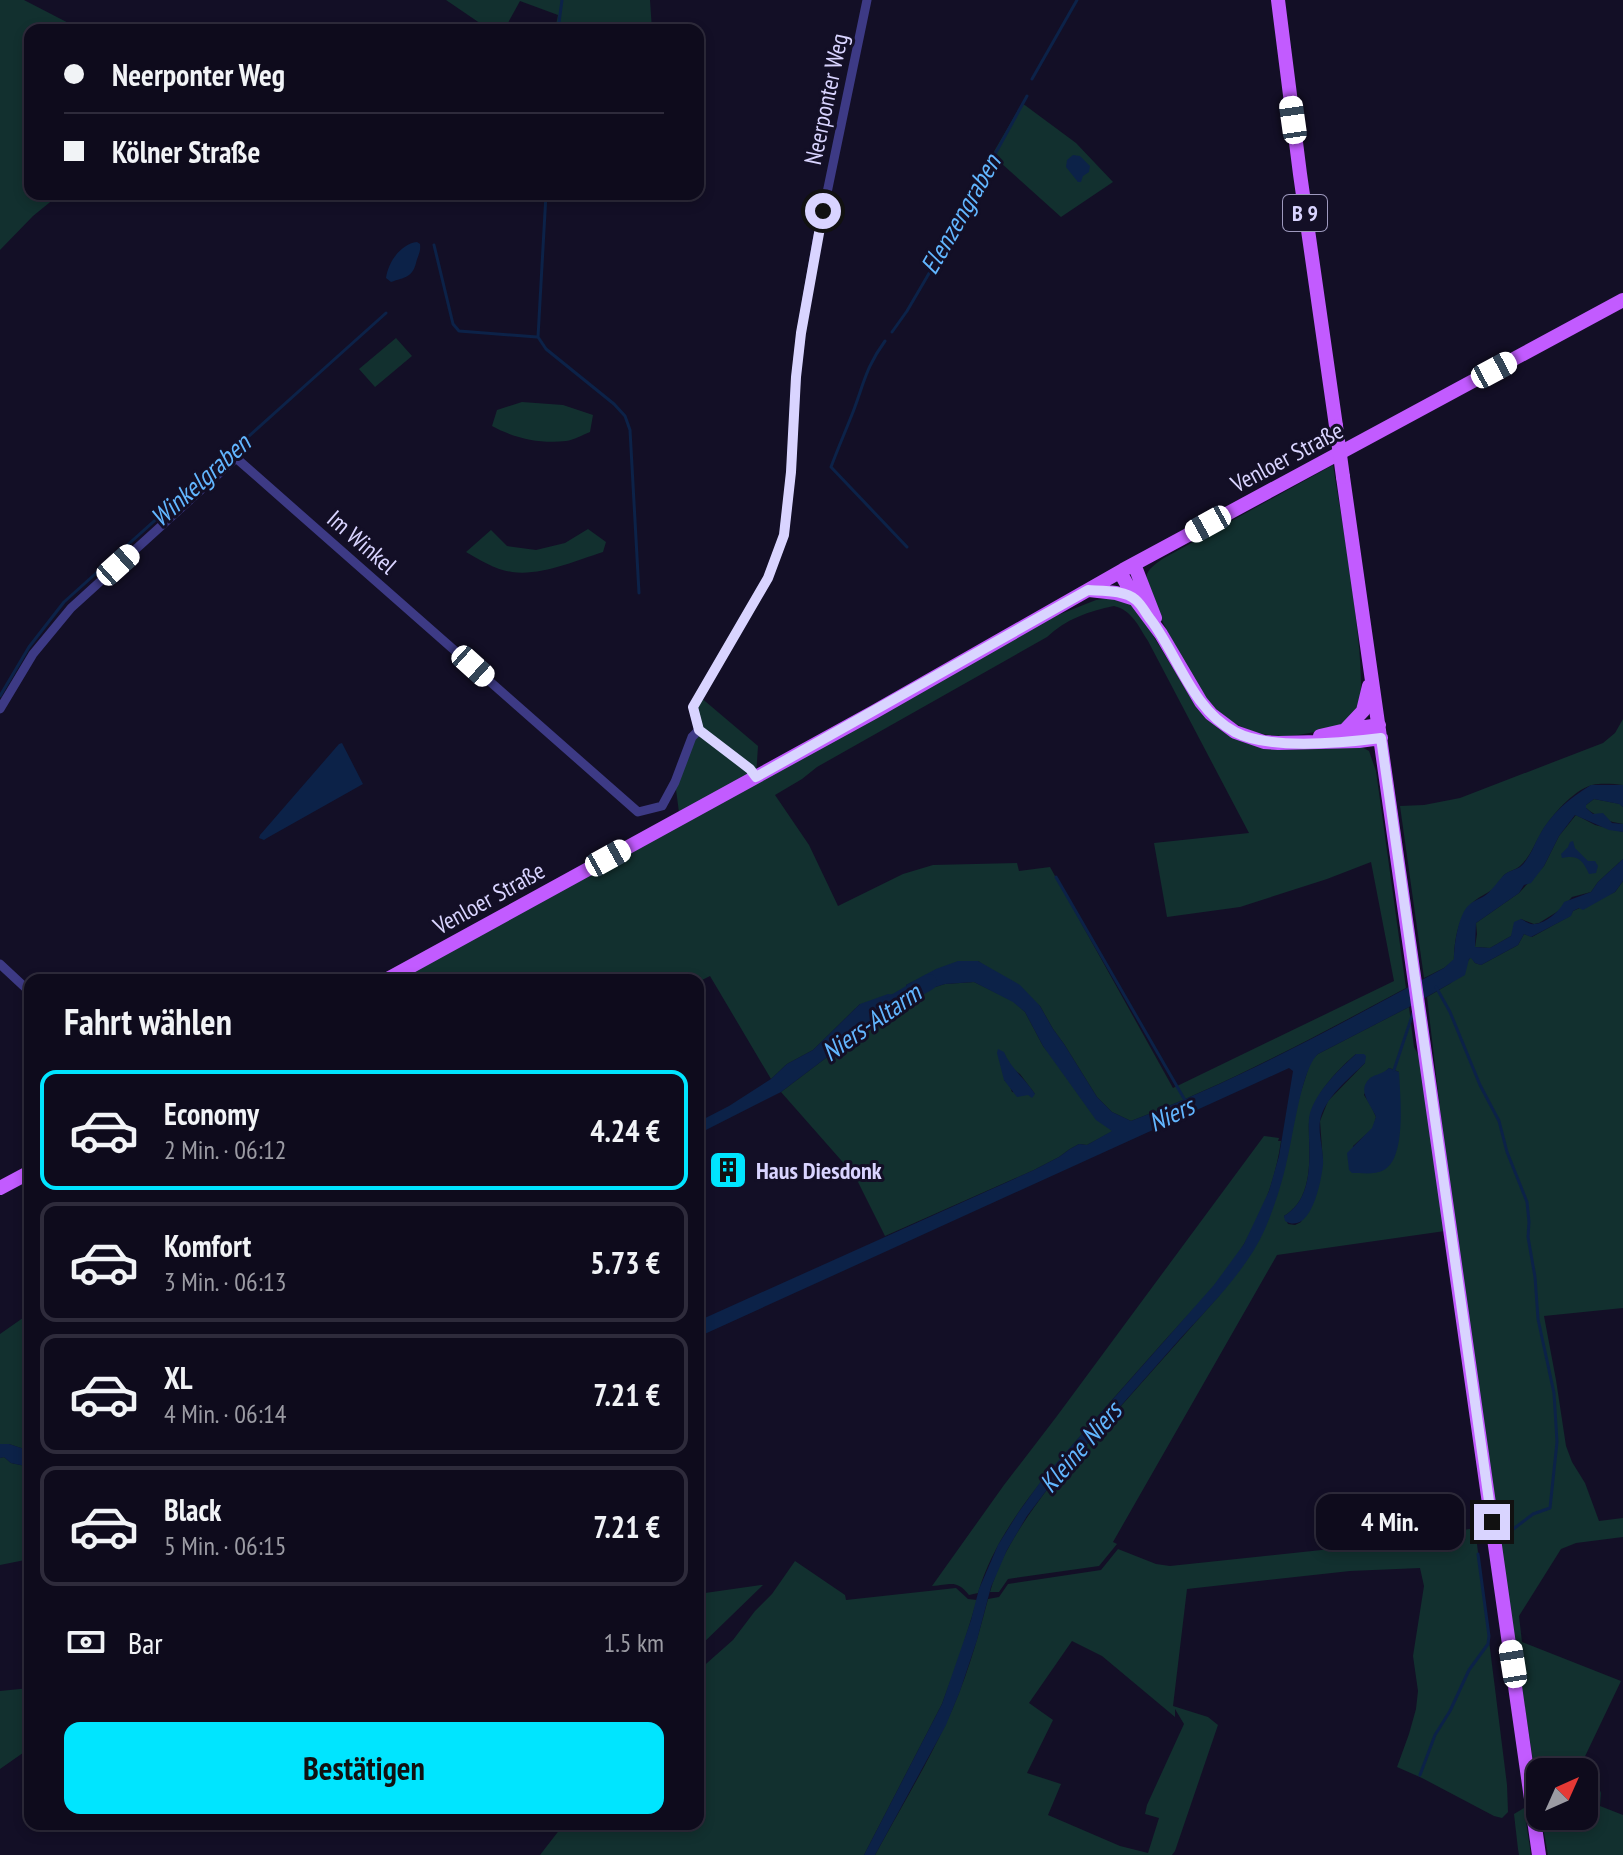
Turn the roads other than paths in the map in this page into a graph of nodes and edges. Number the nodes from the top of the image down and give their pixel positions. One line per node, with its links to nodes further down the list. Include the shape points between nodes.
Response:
1 (867, 0): 11 (street, Neerponter Weg, via 801,333 784,535 768,578 693,707)
2 (1278, 0): 9 (main road, B 9, bridge)
3 (1623, 300): 4 (main road, Venloer Straße)
4 (1134, 564): 5 (main road, Venloer Straße); 8 (main road)
5 (1120, 572): 6 (main road, Venloer Straße); 7 (main road)
6 (1088, 590): 7 (main road); 15 (main road, Venloer Straße)
7 (1135, 599): 8 (main road)
8 (1161, 634): 14 (main road, via 1201,702 1222,724 1264,742)
9 (1372, 677): 12 (main road, via 1363,711); 13 (main road, B 9)
10 (0, 709): 11 (street, Im Winkel, via 33,654 71,608 236,458 638,812 662,806)
11 (699, 730): 15 (street)
12 (1346, 730): 13 (main road); 14 (main road)
13 (1380, 732): 14 (main road, via 1359,741); 21 (main road, B 9)
14 (1293, 743)
15 (756, 777): 17 (main road, Venloer Straße)
16 (0, 964): 18 (street)
17 (397, 974)
18 (24, 986)
19 (24, 1175): 20 (main road)
20 (0, 1188)
21 (1539, 1855)

